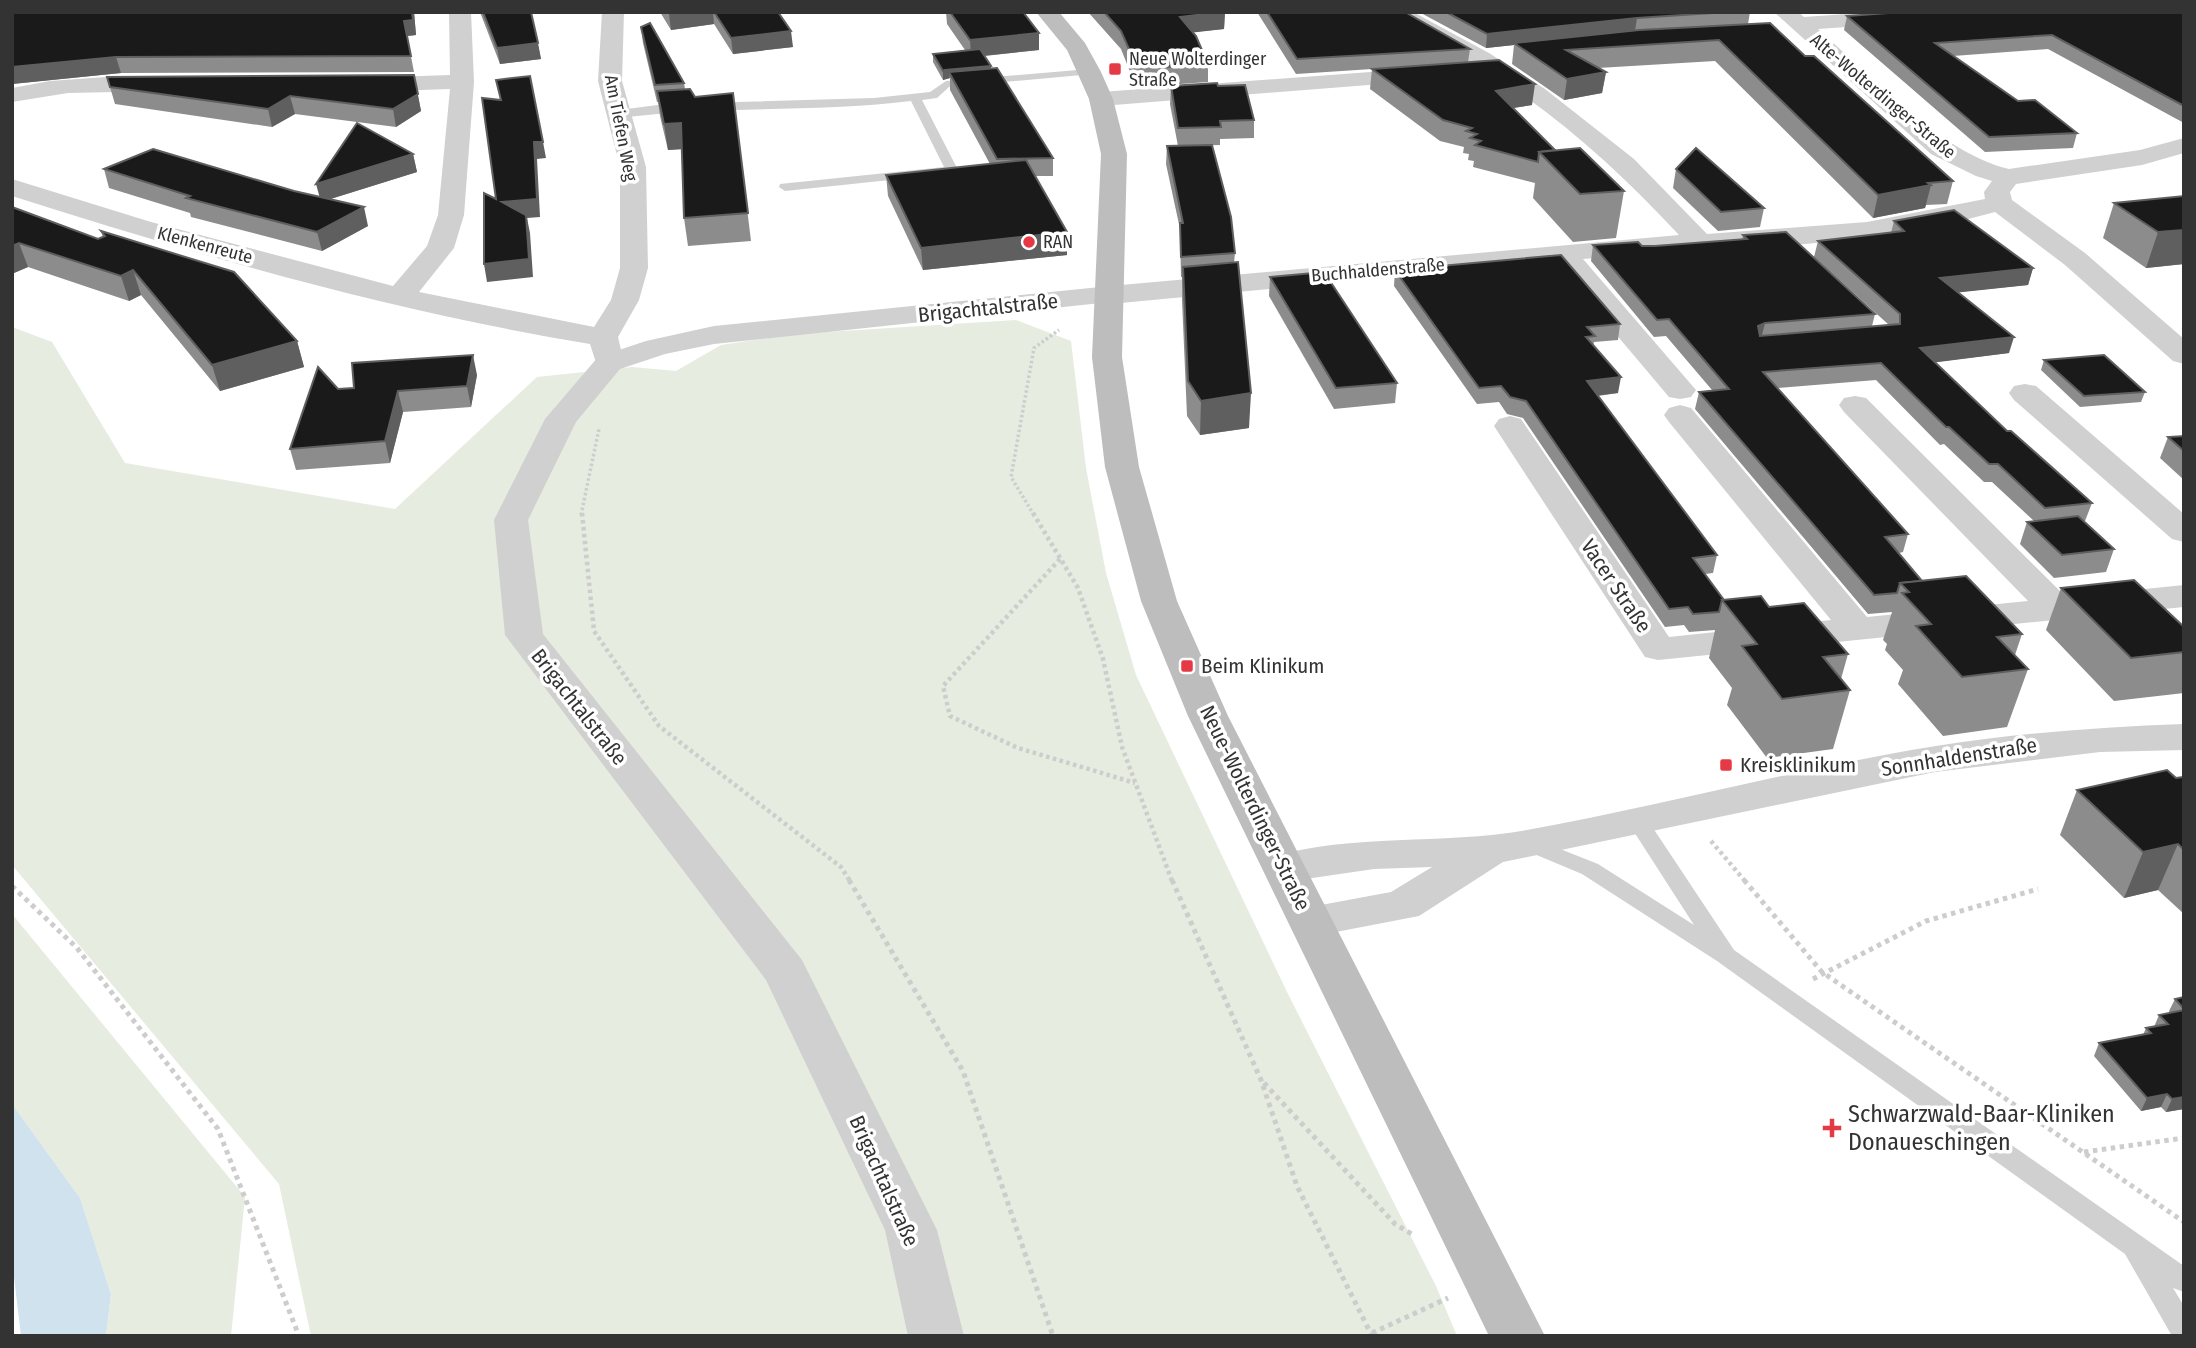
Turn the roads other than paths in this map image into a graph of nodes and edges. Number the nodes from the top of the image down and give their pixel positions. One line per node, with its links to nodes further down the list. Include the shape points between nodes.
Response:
1 (460, 12): 9 (street)
2 (613, 12): 15 (street, Am Tiefen Weg, via 610,81)
3 (1047, 12): 8 (main road, Neue-Wolterdinger-Straße, via 1077,48)
4 (1395, 12): 7 (street)
5 (1976, 12): 6 (street)
6 (1792, 25): 17 (street, Alte-Wolterdinger-Straße, via 1940,149)
7 (1481, 66): 14 (street); 21 (street, via 1556,107 1615,155)
8 (1089, 72): 13 (lane, via 946,84 933,95); 14 (main road, Neue-Wolterdinger-Straße)
9 (462, 82): 11 (street); 24 (street, via 451,215 440,247)
10 (180, 85): 12 (street, via 100,84)
11 (341, 85)
12 (12, 95)
13 (915, 97): 15 (lane); 19 (lane, via 952,170)
14 (1101, 99): 23 (main road, Neue-Wolterdinger-Straße, via 1114,154)
15 (619, 114): 26 (street, Am Tiefen Weg, via 633,167 634,268)
16 (2184, 145): 17 (street)
17 (2009, 177): 20 (street, via 1997,192)
18 (12, 187): 24 (street, Klenkenreute, via 141,228)
19 (785, 187)
20 (1999, 203): 21 (street, Buchhaldenstraße, via 1928,222 1792,244); 25 (street, via 2075,259)
21 (1700, 242): 22 (street, Buchhaldenstraße)
22 (1562, 253): 23 (street, Buchhaldenstraße); 33 (street)
23 (1110, 295): 26 (street, Brigachtalstraße); 37 (main road, Neue-Wolterdinger-Straße, via 1107,357 1122,467 1159,601 1208,716)
24 (400, 297): 26 (street, Klenkenreute, via 534,326)
25 (2181, 349)
26 (606, 350): 43 (street, Brigachtalstraße, via 561,419 511,520 524,635 786,972 911,1230)
27 (2025, 393): 30 (street)
28 (1855, 405): 32 (street)
29 (1510, 426): 33 (street, Vacer Straße, via 1658,649)
30 (2184, 532)
31 (2184, 596): 32 (street, Vacer Straße)
32 (2059, 611): 33 (street, Vacer Straße)
33 (1858, 630)
34 (2184, 737): 35 (street, Sonnhaldenstraße, via 2027,744 1819,781)
35 (1638, 821): 36 (street, Sonnhaldenstraße); 39 (lane)
36 (1510, 847): 37 (street, Sonnhaldenstraße, via 1373,855); 38 (street, Sonnhaldenstraße, via 1403,905); 39 (lane, via 1590,869)
37 (1285, 867): 38 (main road, Neue-Wolterdinger-Straße)
38 (1310, 921): 44 (main road, Neue-Wolterdinger-Straße)
39 (1725, 955): 40 (lane)
40 (2134, 1246): 41 (lane); 42 (lane)
41 (2184, 1280)
42 (2184, 1331)
43 (936, 1336)
44 (1517, 1336)

